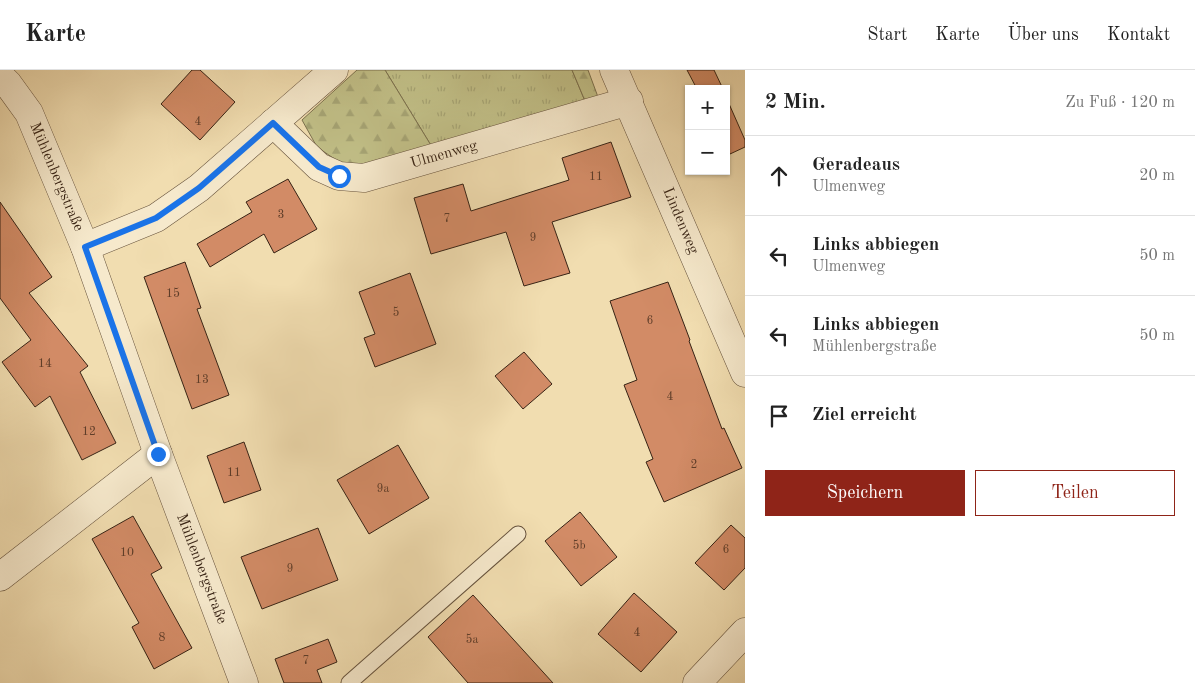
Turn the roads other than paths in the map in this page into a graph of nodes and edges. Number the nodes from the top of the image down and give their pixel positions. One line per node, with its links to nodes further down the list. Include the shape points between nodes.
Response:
1 (334, 70): 5 (street)
2 (614, 70): 4 (street, Lindenweg)
3 (0, 76): 6 (street, Mühlenbergstraße, via 29,113)
4 (629, 101): 5 (street, Ulmenweg, via 364,178 339,176 319,167); 7 (street, Lindenweg)
5 (273, 123): 6 (street, via 199,188 156,218)
6 (85, 247): 8 (street, Mühlenbergstraße)
7 (745, 372)
8 (158, 454): 10 (street); 12 (street, Mühlenbergstraße)
9 (518, 534): 13 (lane)
10 (0, 578)
11 (745, 632): 14 (street)
12 (244, 683)
13 (349, 683)
14 (698, 683)

